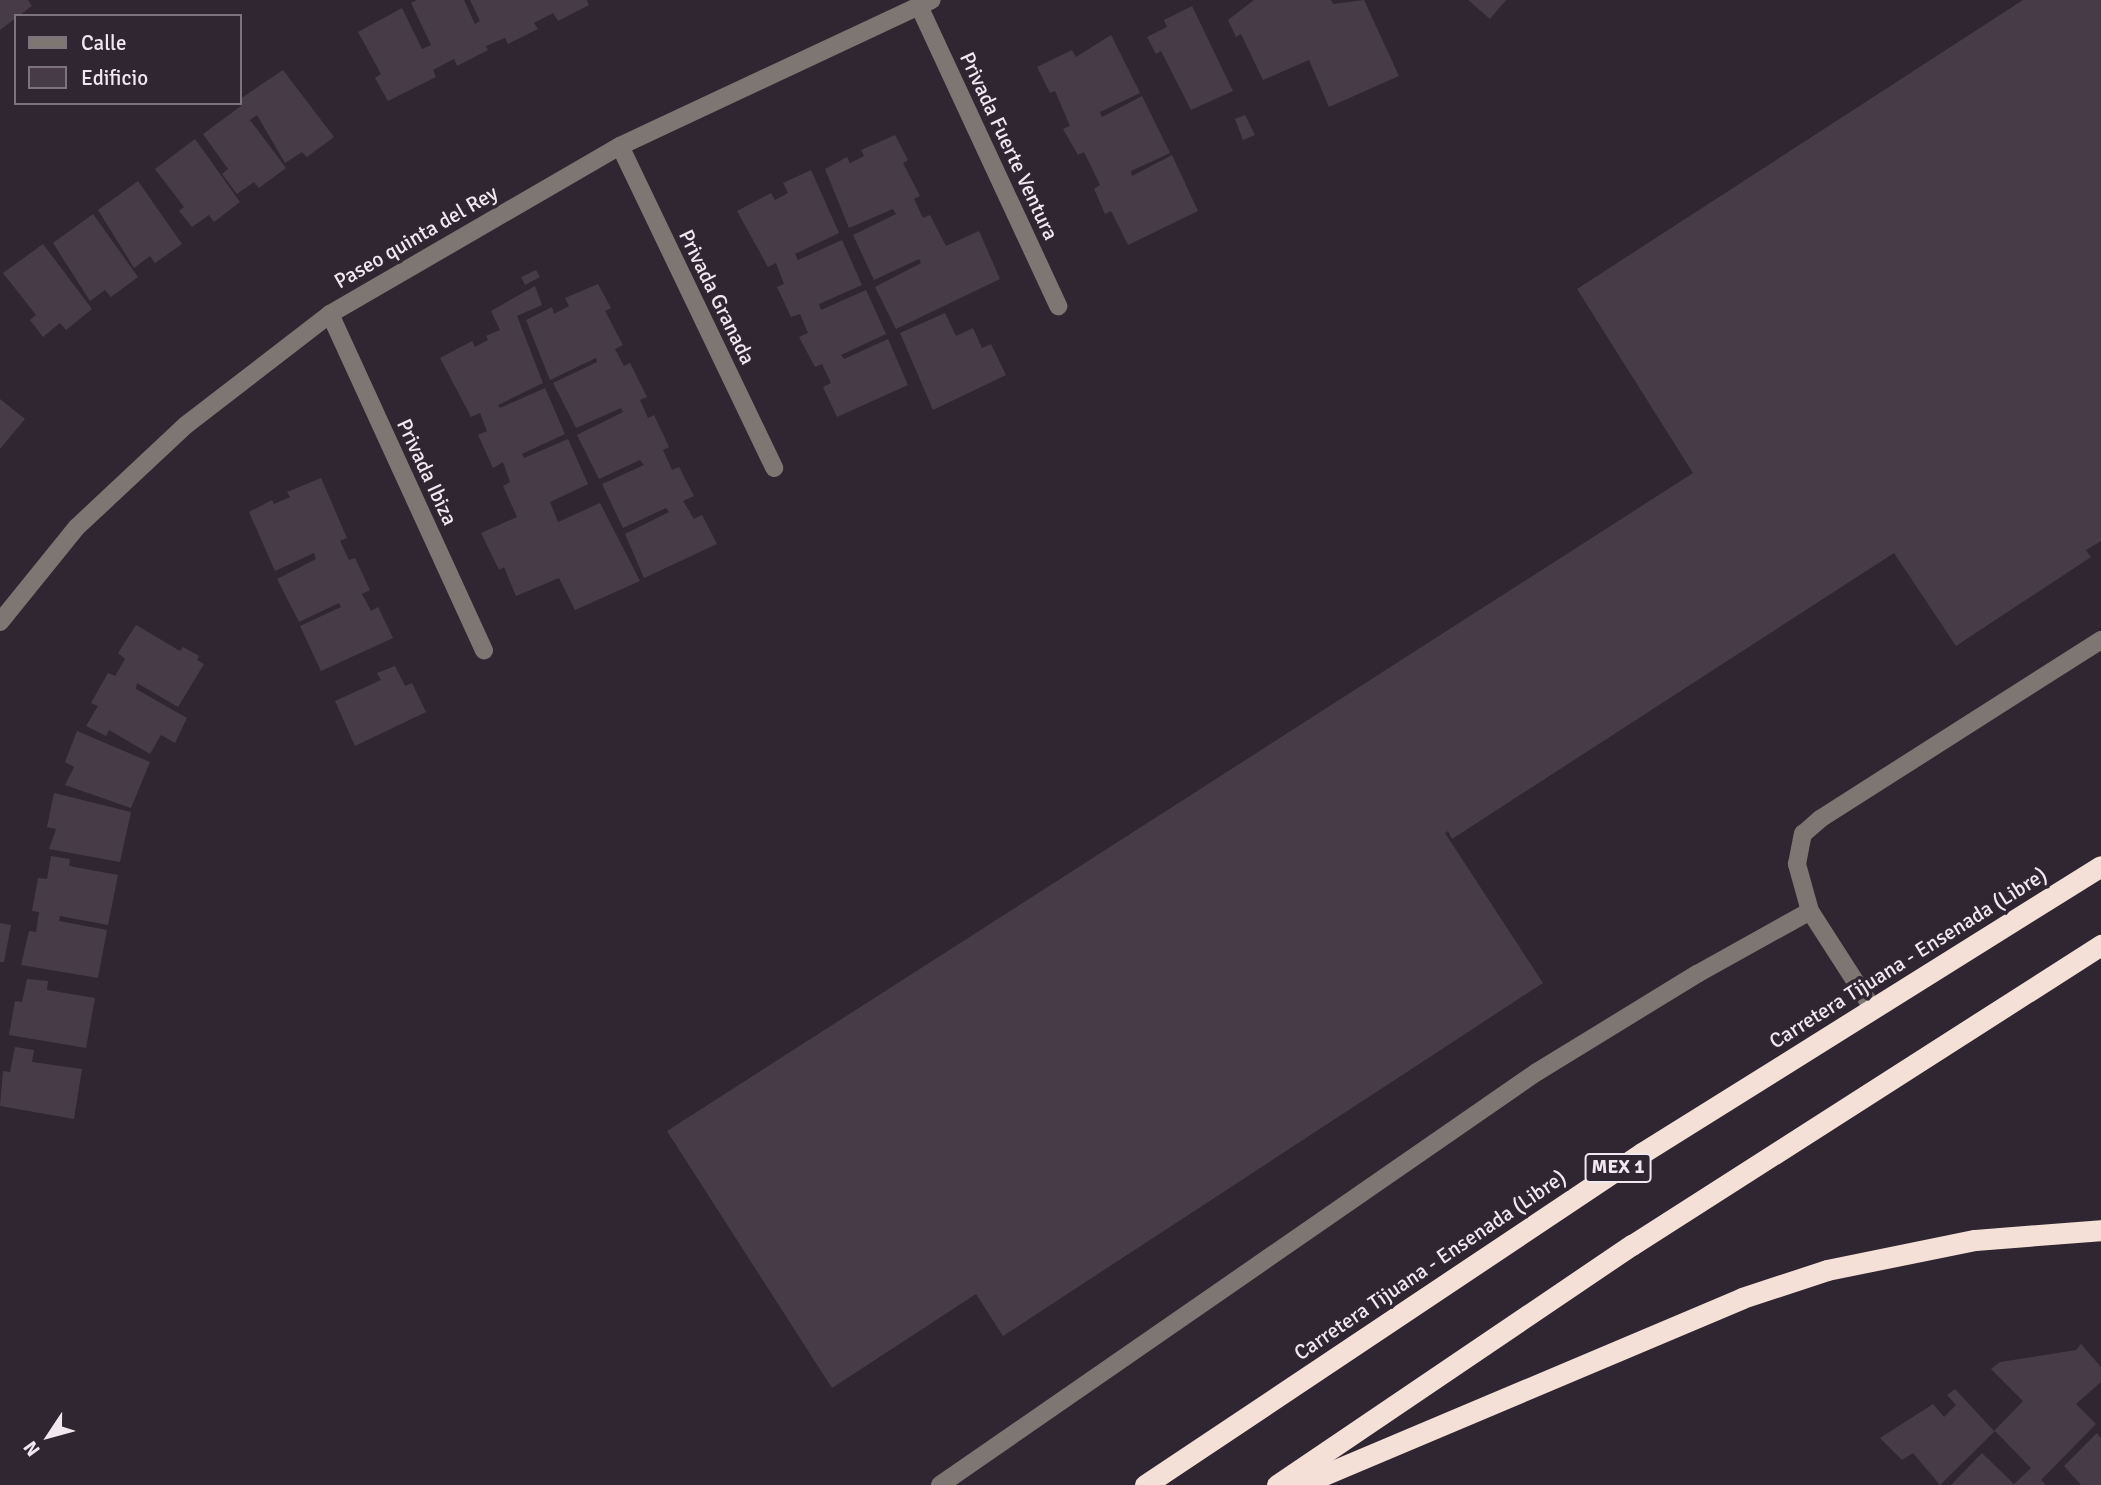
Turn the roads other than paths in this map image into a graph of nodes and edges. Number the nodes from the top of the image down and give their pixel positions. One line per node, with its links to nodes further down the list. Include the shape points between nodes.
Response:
1 (925, 3): 2 (street, Paseo quinta del Rey); 3 (street, Privada Fuerte Ventura)
2 (620, 146): 4 (street, Paseo quinta del Rey); 5 (street, Privada Granada)
3 (1058, 306)
4 (330, 314): 6 (street, Paseo quinta del Rey, via 186,425 77,527); 8 (street, Privada Ibiza)
5 (774, 468)
6 (0, 622)
7 (2101, 640): 10 (street, via 1803,834 1797,864)
8 (484, 650)
9 (2101, 866): 12 (highway, Carretera Tijuana - Ensenada (Libre) / MEX 1)
10 (1810, 911): 12 (street); 14 (street, via 1537,1072)
11 (2101, 945): 16 (highway, via 1632,1245)
12 (1873, 1009): 15 (highway, Carretera Tijuana - Ensenada (Libre) / MEX 1, via 1642,1153)
13 (2101, 1230): 17 (highway, via 1975,1240 1827,1270 1742,1298)
14 (940, 1485)
15 (1145, 1485)
16 (1277, 1485)
17 (1300, 1485)

